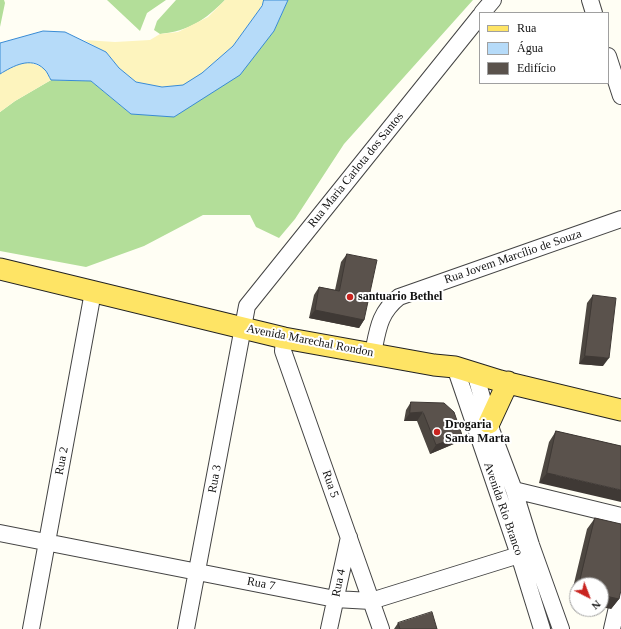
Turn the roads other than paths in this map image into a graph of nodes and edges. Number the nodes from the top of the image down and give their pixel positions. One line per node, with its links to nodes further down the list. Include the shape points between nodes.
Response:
1 (493, 0): 3 (street)
2 (590, 0): 4 (street)
3 (483, 12)
4 (594, 12)
5 (479, 17): 11 (street, Rua Maria Carlota dos Santos, via 247,306)
6 (609, 59): 7 (street)
7 (621, 96)
8 (621, 219): 13 (street, Rua Jovem Marcílio de Souza, via 399,297 388,306 381,318)
9 (0, 269): 10 (main road, Avenida Marechal Rondon)
10 (94, 292): 11 (main road, Avenida Marechal Rondon); 23 (street, Rua 2)
11 (244, 329): 12 (main road, Avenida Marechal Rondon); 25 (street, Rua 3)
12 (284, 338): 13 (main road, Avenida Marechal Rondon); 22 (street, Rua 5, via 283,351)
13 (373, 354): 14 (main road, Avenida Marechal Rondon, via 434,366)
14 (455, 367): 15 (main road, Avenida Marechal Rondon); 24 (street, Avenida Rio Branco)
15 (475, 372): 16 (main road, Avenida Marechal Rondon); 18 (street, Avenida Rio Branco)
16 (508, 382): 17 (main road, Avenida Marechal Rondon); 18 (main road)
17 (621, 410)
18 (489, 423): 19 (street, Avenida Rio Branco)
19 (514, 490): 20 (street); 34 (street, Avenida Rio Branco)
20 (621, 516)
21 (0, 533): 23 (street, Rua 7)
22 (348, 537): 27 (street, Rua 4); 28 (street, Rua 5)
23 (46, 542): 25 (street, Rua 7); 29 (street, Rua 2)
24 (519, 555): 28 (street, Rua 7); 33 (street, Avenida Rio Branco)
25 (197, 572): 27 (street, Rua 7); 30 (street, Rua 3)
26 (621, 590): 35 (street)
27 (335, 599): 28 (street, Rua 7); 31 (street, Rua 4)
28 (371, 601): 32 (street, Rua 5)
29 (31, 629)
30 (186, 629)
31 (329, 629)
32 (381, 629)
33 (542, 629)
34 (561, 629)
35 (612, 629)

